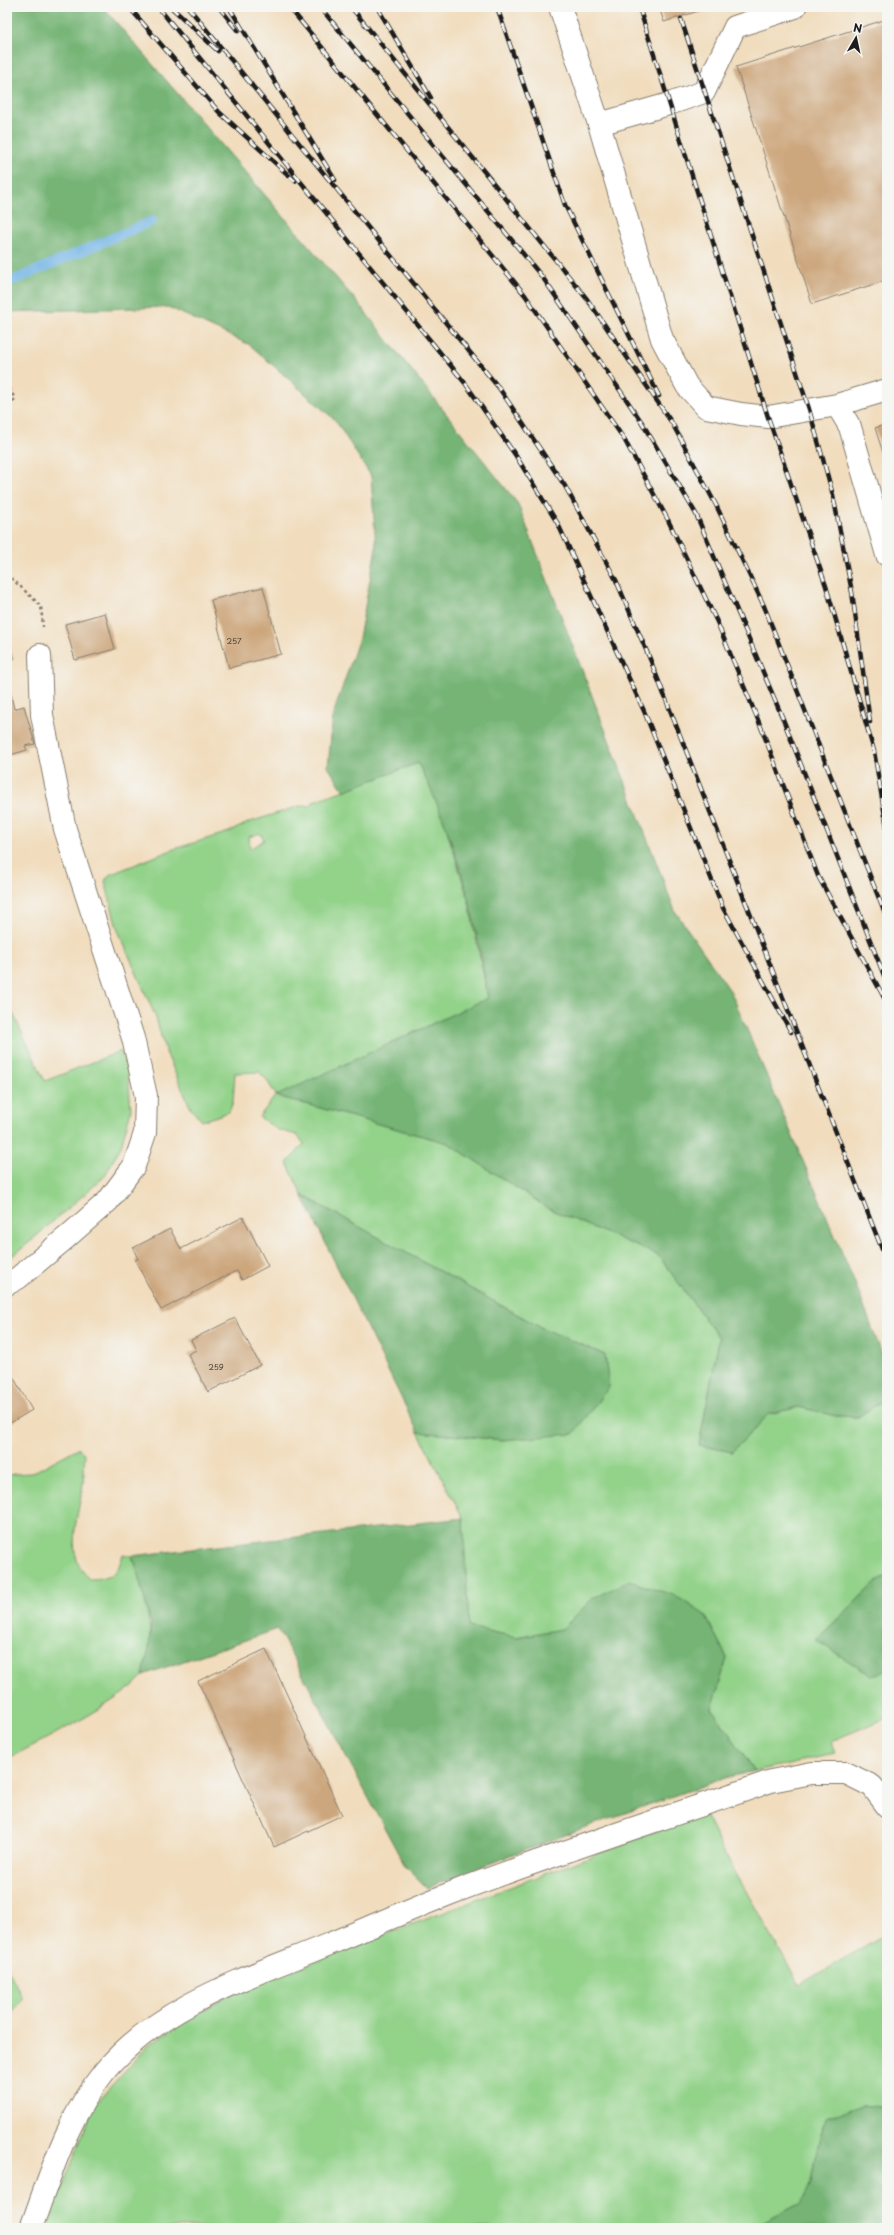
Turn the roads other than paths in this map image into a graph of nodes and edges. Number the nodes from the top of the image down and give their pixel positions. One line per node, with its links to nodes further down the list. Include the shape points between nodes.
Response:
1 (560, 7): 3 (street)
2 (795, 7): 3 (street, via 735,27 704,92)
3 (599, 124): 5 (street, via 662,339 687,386 706,407 741,414 768,416)
4 (887, 390): 5 (street)
5 (837, 405): 6 (street, via 850,427)
6 (887, 555)
7 (40, 655): 8 (street, via 42,715 65,829 133,1038 146,1096 146,1133 134,1166 108,1201 62,1242)
8 (7, 1284)
9 (887, 1806): 10 (street, via 872,1786 846,1774 812,1773 771,1781 449,1894 223,1988 147,2032 105,2071 78,2110 60,2145)
10 (31, 2228)

